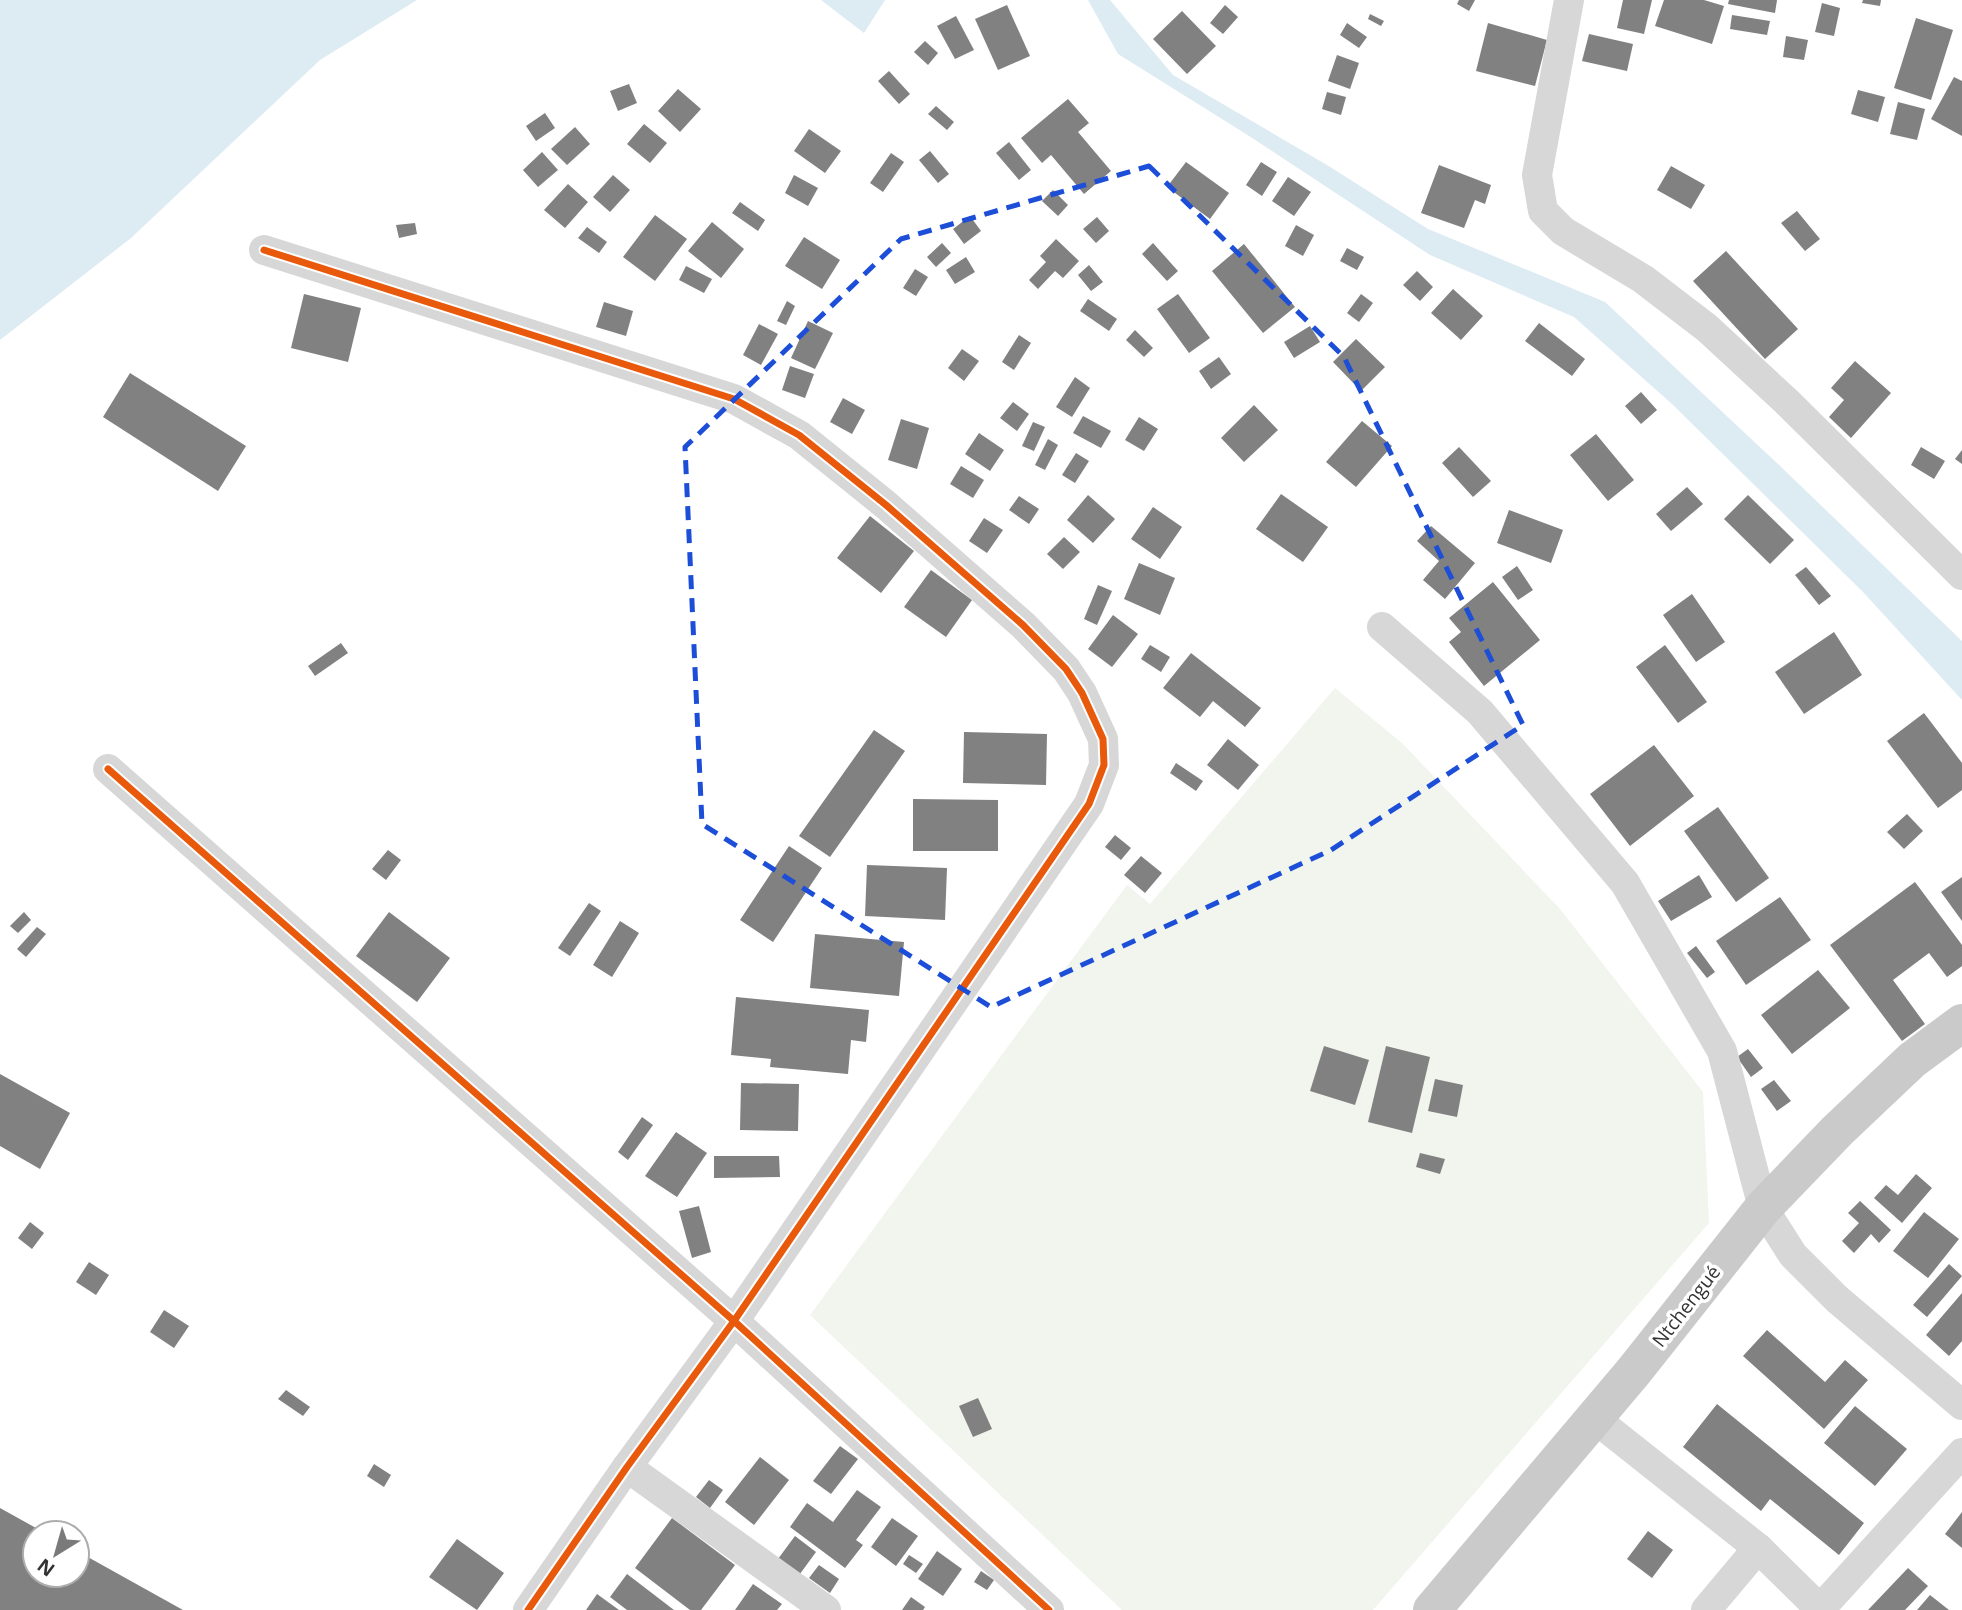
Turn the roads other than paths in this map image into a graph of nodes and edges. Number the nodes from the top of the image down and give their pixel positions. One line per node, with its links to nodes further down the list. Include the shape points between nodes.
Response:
1 (1569, 0): 3 (street, via 1537,175 1543,211 1563,231 1643,278 1707,328)
2 (264, 250): 8 (street, via 734,400 799,435 1023,625 1066,669 1093,715 1103,739 1104,765 1089,804)
3 (1962, 575)
4 (1382, 627): 7 (street, via 1480,712 1625,883 1722,1051)
5 (108, 769): 8 (street)
6 (1962, 1023): 7 (main road, Ntchengué, via 1912,1060)
7 (1763, 1208): 9 (street, via 1793,1255); 10 (main road, Ntchengué)
8 (734, 1321): 12 (street); 17 (street)
9 (1962, 1405)
10 (1594, 1418): 13 (street); 18 (main road, Ntchengué)
11 (1962, 1453): 14 (street)
12 (627, 1467): 15 (street); 16 (street)
13 (1758, 1548): 14 (street); 19 (street)
14 (1821, 1609)
15 (528, 1610)
16 (826, 1610)
17 (1049, 1610)
18 (1432, 1610)
19 (1706, 1610)

